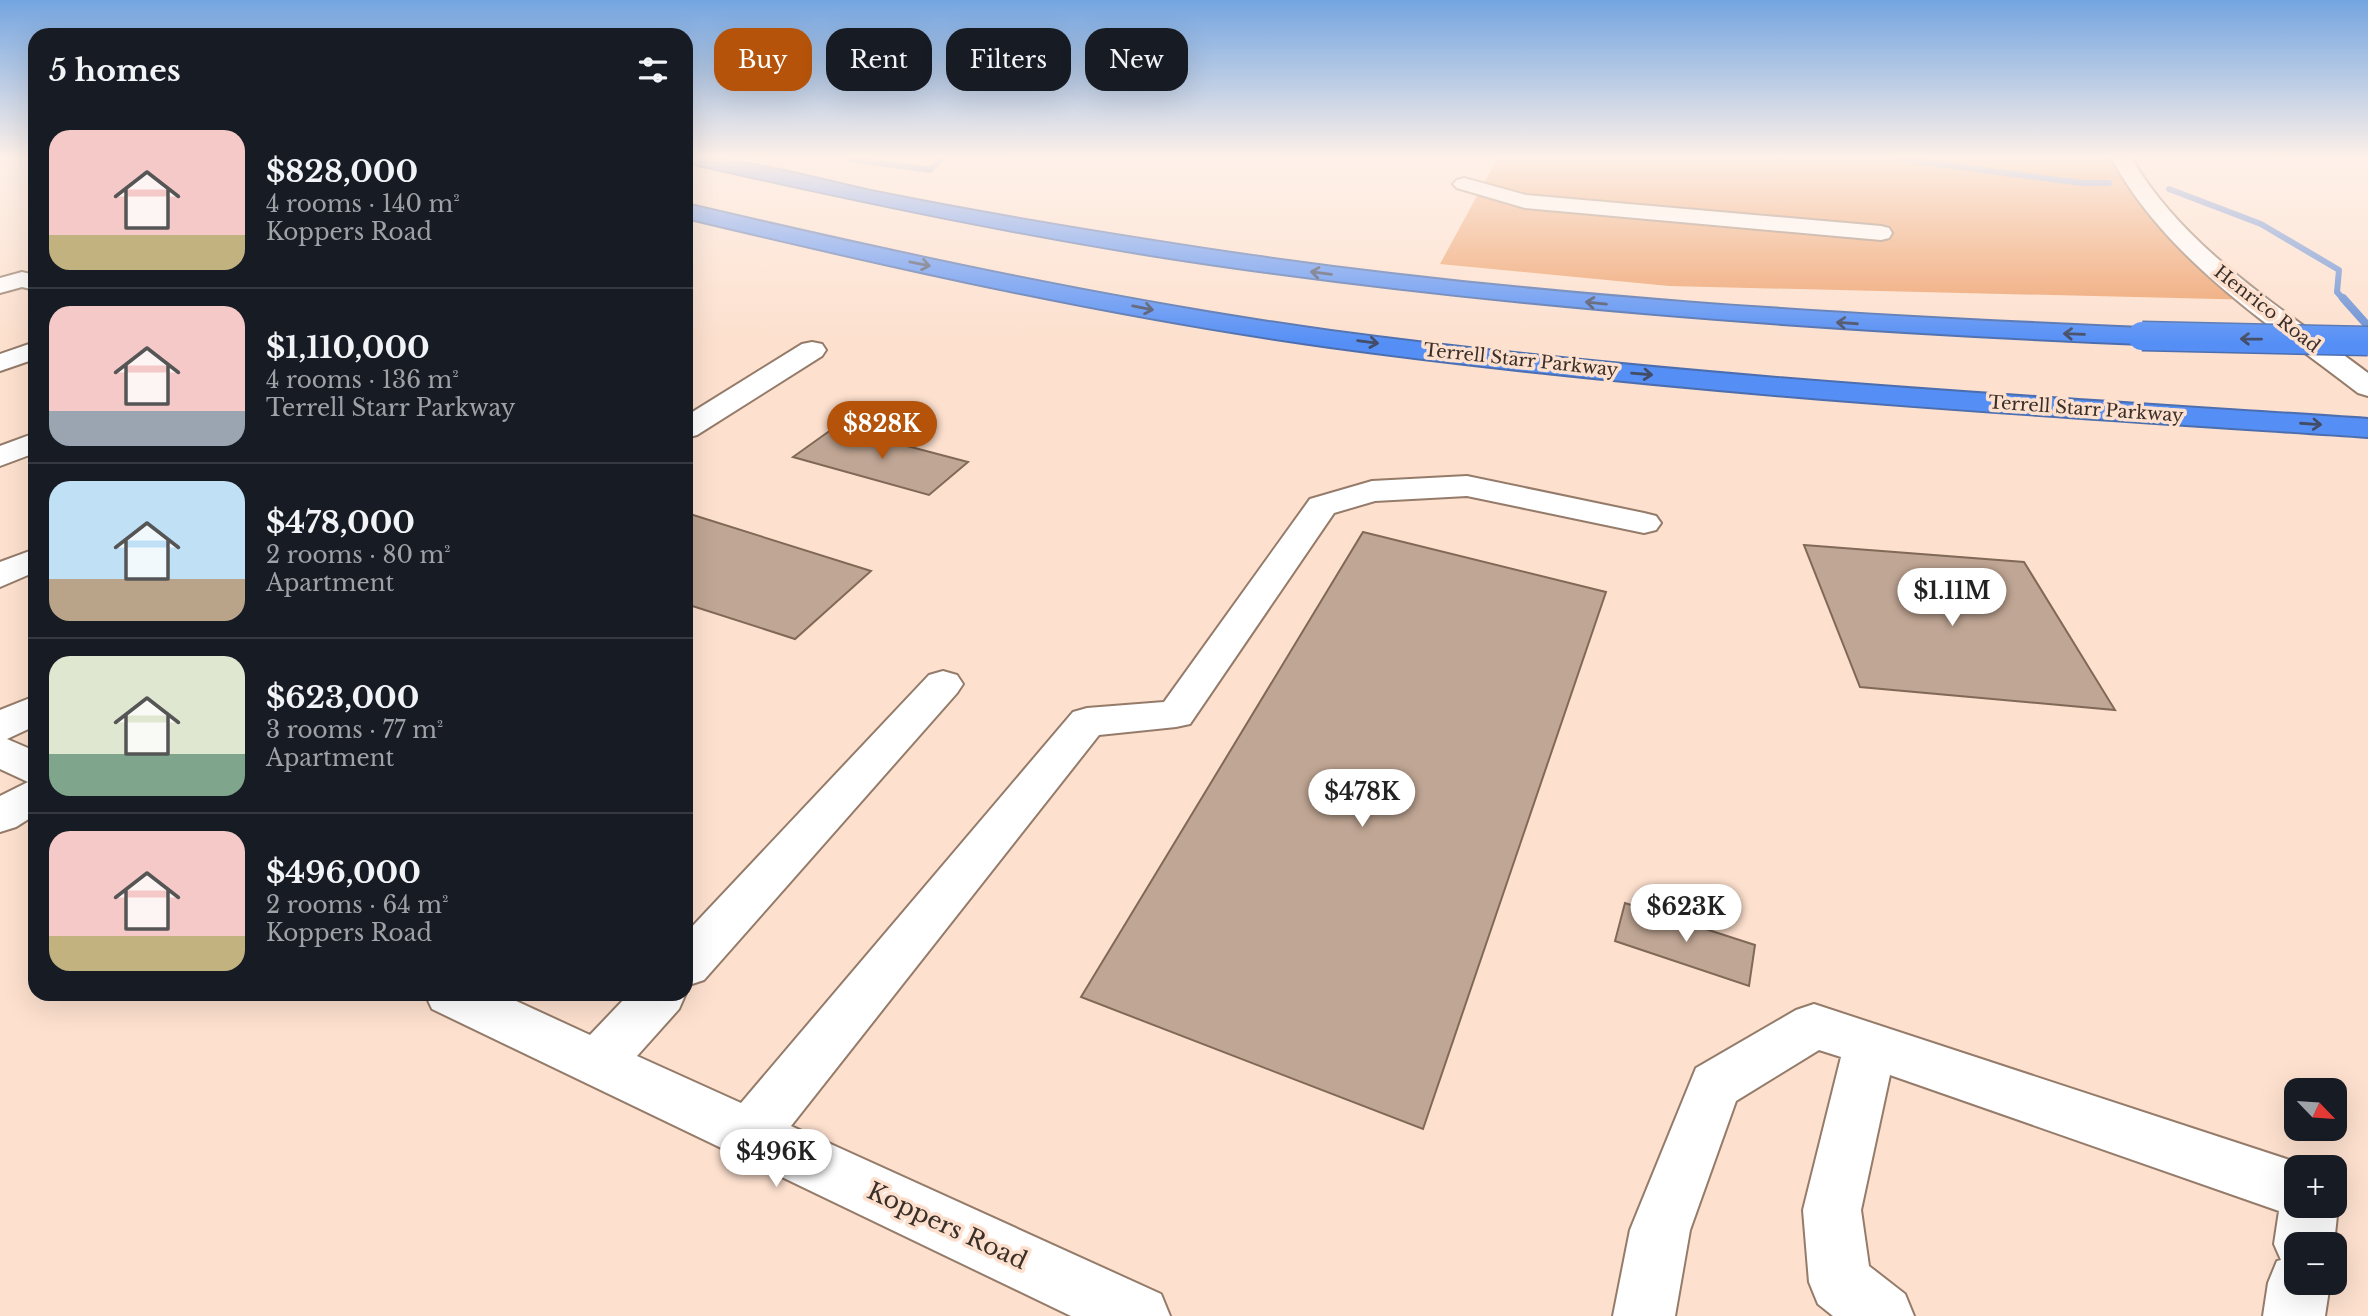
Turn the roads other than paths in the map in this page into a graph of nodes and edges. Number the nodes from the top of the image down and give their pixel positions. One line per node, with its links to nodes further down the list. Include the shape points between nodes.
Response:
1 (726, 220): 14 (highway, Terrell Starr Parkway, one-way to 14, via 876,256 1180,315 1404,347 1896,397)
2 (979, 220): 8 (highway, one-way to 2, bridge, via 1948,329 1596,303 1292,270)
3 (1741, 220): 5 (street)
4 (2164, 220): 12 (street, Henrico Road, via 2205,261)
5 (1881, 233)
6 (28, 281): 7 (street)
7 (0, 286)
8 (2368, 341)
9 (812, 349): 13 (street)
10 (28, 353): 11 (street)
11 (0, 363)
12 (2368, 387)
13 (693, 419)
14 (2368, 428)
15 (28, 445): 16 (street)
16 (0, 457)
17 (1644, 523): 32 (street, via 1467,486 1371,491 1322,506 1176,714 1087,722)
18 (28, 562): 19 (street)
19 (0, 576)
20 (943, 684): 27 (street)
21 (28, 713): 22 (street)
22 (0, 727)
23 (0, 751): 24 (street)
24 (28, 765)
25 (28, 799): 26 (street)
26 (0, 816)
27 (693, 958)
28 (465, 1001): 31 (street, Koppers Road)
29 (655, 1001): 31 (street)
30 (1870, 1045): 33 (street); 36 (street, via 1814,1026 1715,1085 1660,1230); 37 (street, via 1832,1210 1840,1282)
31 (598, 1063): 32 (street, Koppers Road)
32 (750, 1134): 35 (street, Koppers Road)
33 (2284, 1185)
34 (2297, 1295): 38 (street)
35 (1139, 1316)
36 (1644, 1316)
37 (1883, 1316)
38 (2294, 1316)

